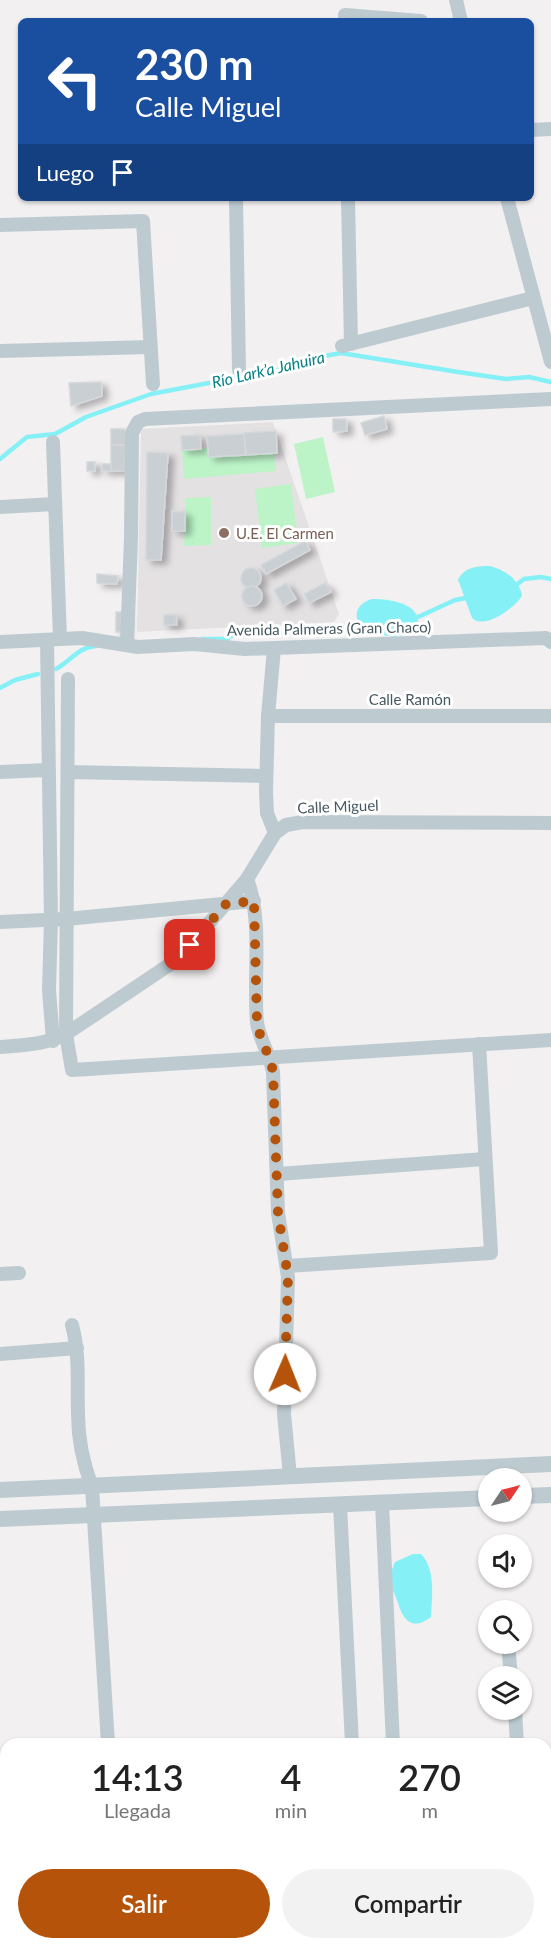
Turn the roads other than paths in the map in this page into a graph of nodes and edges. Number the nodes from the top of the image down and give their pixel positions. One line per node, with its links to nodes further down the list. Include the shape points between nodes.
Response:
1 (456, 0): 4 (street)
2 (345, 18): 3 (street)
3 (383, 18)
4 (460, 18)
5 (551, 129): 6 (street)
6 (534, 130)
7 (236, 201): 16 (street)
8 (348, 201): 11 (street, via 346,345)
9 (508, 201): 11 (street)
10 (0, 225): 13 (street, via 143,221)
11 (533, 298): 12 (street)
12 (547, 334): 15 (street)
13 (150, 347): 14 (street); 17 (street)
14 (0, 351)
15 (551, 363)
16 (239, 370)
17 (153, 384)
18 (551, 399): 25 (street, via 138,422 132,433)
19 (52, 442): 20 (street)
20 (55, 504): 21 (street); 22 (street)
21 (0, 507)
22 (53, 639): 23 (street, Avenida Palmeras (Gran Chaco)); 25 (street, Avenida Palmeras (Gran Chaco)); 30 (street)
23 (0, 642)
24 (551, 642): 26 (street, Avenida Palmeras (Gran Chaco), via 546,638)
25 (127, 644): 26 (street, Avenida Palmeras (Gran Chaco))
26 (274, 648): 28 (street)
27 (68, 679): 32 (street)
28 (268, 716): 29 (street, Calle Ramón); 33 (street)
29 (551, 716)
30 (47, 770): 31 (street); 40 (street)
31 (0, 772)
32 (68, 772): 33 (street); 39 (street)
33 (266, 776): 35 (street, via 267,813)
34 (551, 823): 35 (street, Calle Miguel, via 303,822 286,825)
35 (275, 833): 36 (street)
36 (247, 879): 37 (street); 38 (street)
37 (254, 901): 38 (street); 47 (street, via 257,1023)
38 (226, 904): 39 (street); 42 (street, via 178,959)
39 (66, 919): 40 (street); 42 (street)
40 (51, 920): 41 (street); 44 (street, via 49,990)
41 (0, 922)
42 (66, 1034): 44 (street); 47 (street, via 72,1070)
43 (551, 1040): 45 (street)
44 (53, 1041): 46 (street)
45 (479, 1044): 47 (street); 48 (street)
46 (0, 1047)
47 (269, 1058): 49 (street)
48 (486, 1160): 49 (street); 50 (street, via 491,1253)
49 (278, 1174): 50 (street, via 278,1213)
50 (287, 1266): 57 (street, via 284,1414)
51 (19, 1273): 52 (street)
52 (0, 1274)
53 (72, 1325): 54 (street)
54 (77, 1348): 55 (street); 58 (street, via 79,1434 82,1460)
55 (0, 1354)
56 (551, 1464): 57 (street)
57 (290, 1476): 58 (street)
58 (92, 1487): 59 (street); 65 (street)
59 (0, 1490)
60 (551, 1495): 61 (street)
61 (532, 1496)
62 (478, 1499): 63 (street)
63 (382, 1503): 64 (street); 70 (street)
64 (340, 1505): 65 (street); 69 (street)
65 (92, 1514): 66 (street); 68 (street)
66 (0, 1519)
67 (516, 1720): 71 (street)
68 (108, 1738)
69 (352, 1738)
70 (393, 1738)
71 (517, 1738)

